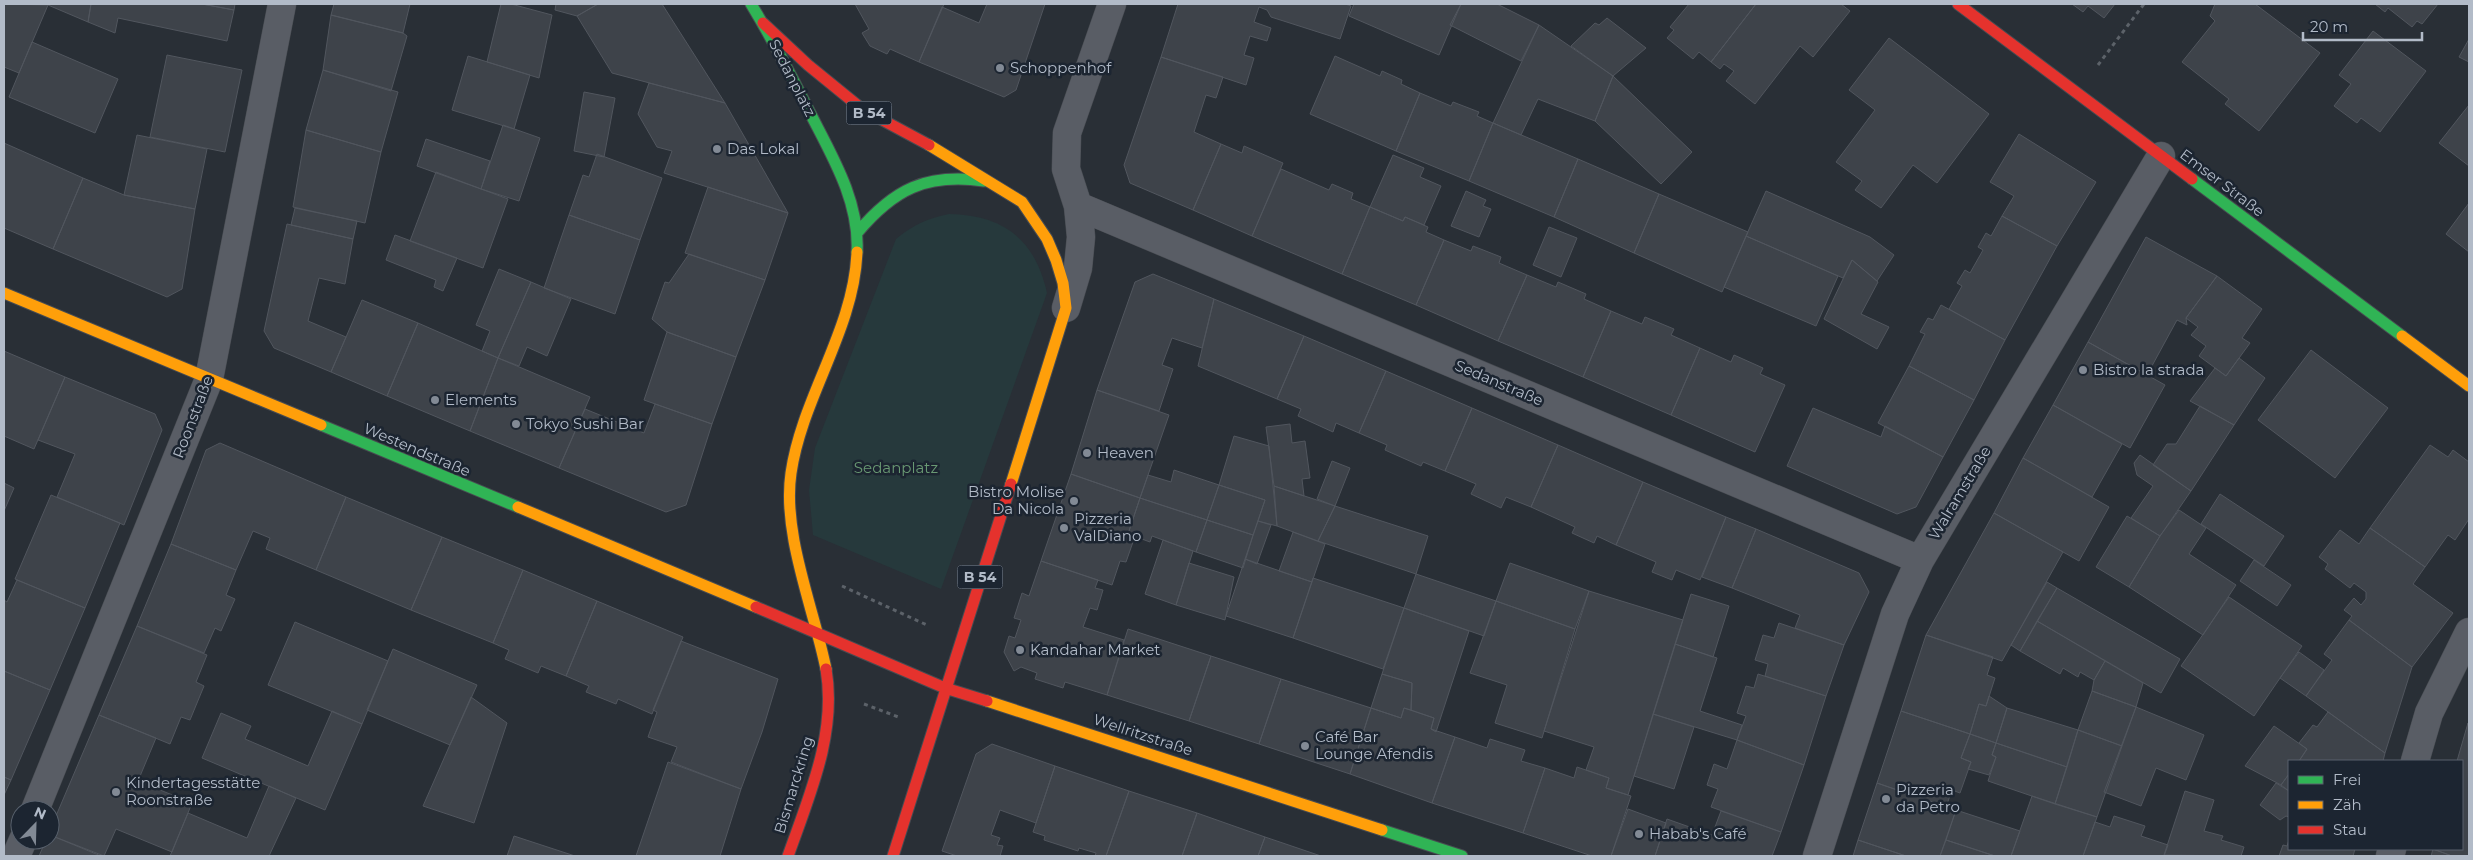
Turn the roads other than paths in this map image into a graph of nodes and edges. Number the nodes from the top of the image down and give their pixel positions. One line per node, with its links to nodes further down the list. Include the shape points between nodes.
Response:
1 (282, 4): 12 (street, Roonstraße)
2 (752, 4): 5 (street, B 54)
3 (1112, 4): 8 (street, Sedanplatz, via 1067,133 1066,168)
4 (1958, 4): 6 (street, Emser Straße)
5 (763, 23): 7 (street, Sedanplatz / B 54, via 862,109); 9 (street, Sedanplatz / B 54, via 842,180)
6 (2160, 156): 13 (street, Emser Straße); 14 (street, Walramstraße)
7 (990, 182): 9 (street, via 965,177 940,178 915,185 892,197); 11 (street, Sedanplatz / B 54, via 1022,202 1048,239 1063,283)
8 (1078, 206): 11 (street, Sedanplatz, via 1082,237 1078,268); 14 (street, Sedanstraße)
9 (857, 233): 16 (street, Sedanplatz / B 54, via 858,255 850,293 790,475 790,519)
10 (4, 293): 12 (street, Westendstraße)
11 (1066, 308): 17 (street, Sedanplatz / B 54)
12 (209, 379): 16 (street, Westendstraße); 19 (street, Roonstraße)
13 (2469, 386)
14 (1920, 560): 23 (street, Walramstraße, via 1895,614)
15 (2469, 632): 18 (street, via 2429,713)
16 (819, 633): 17 (street, Wellritzstraße); 20 (street, Bismarckring / B 54, via 829,689 826,733)
17 (945, 688): 21 (street, B 54); 22 (street, Wellritzstraße)
18 (2415, 760)
19 (39, 800)
20 (788, 856)
21 (893, 856)
22 (1462, 856)
23 (1817, 856)

